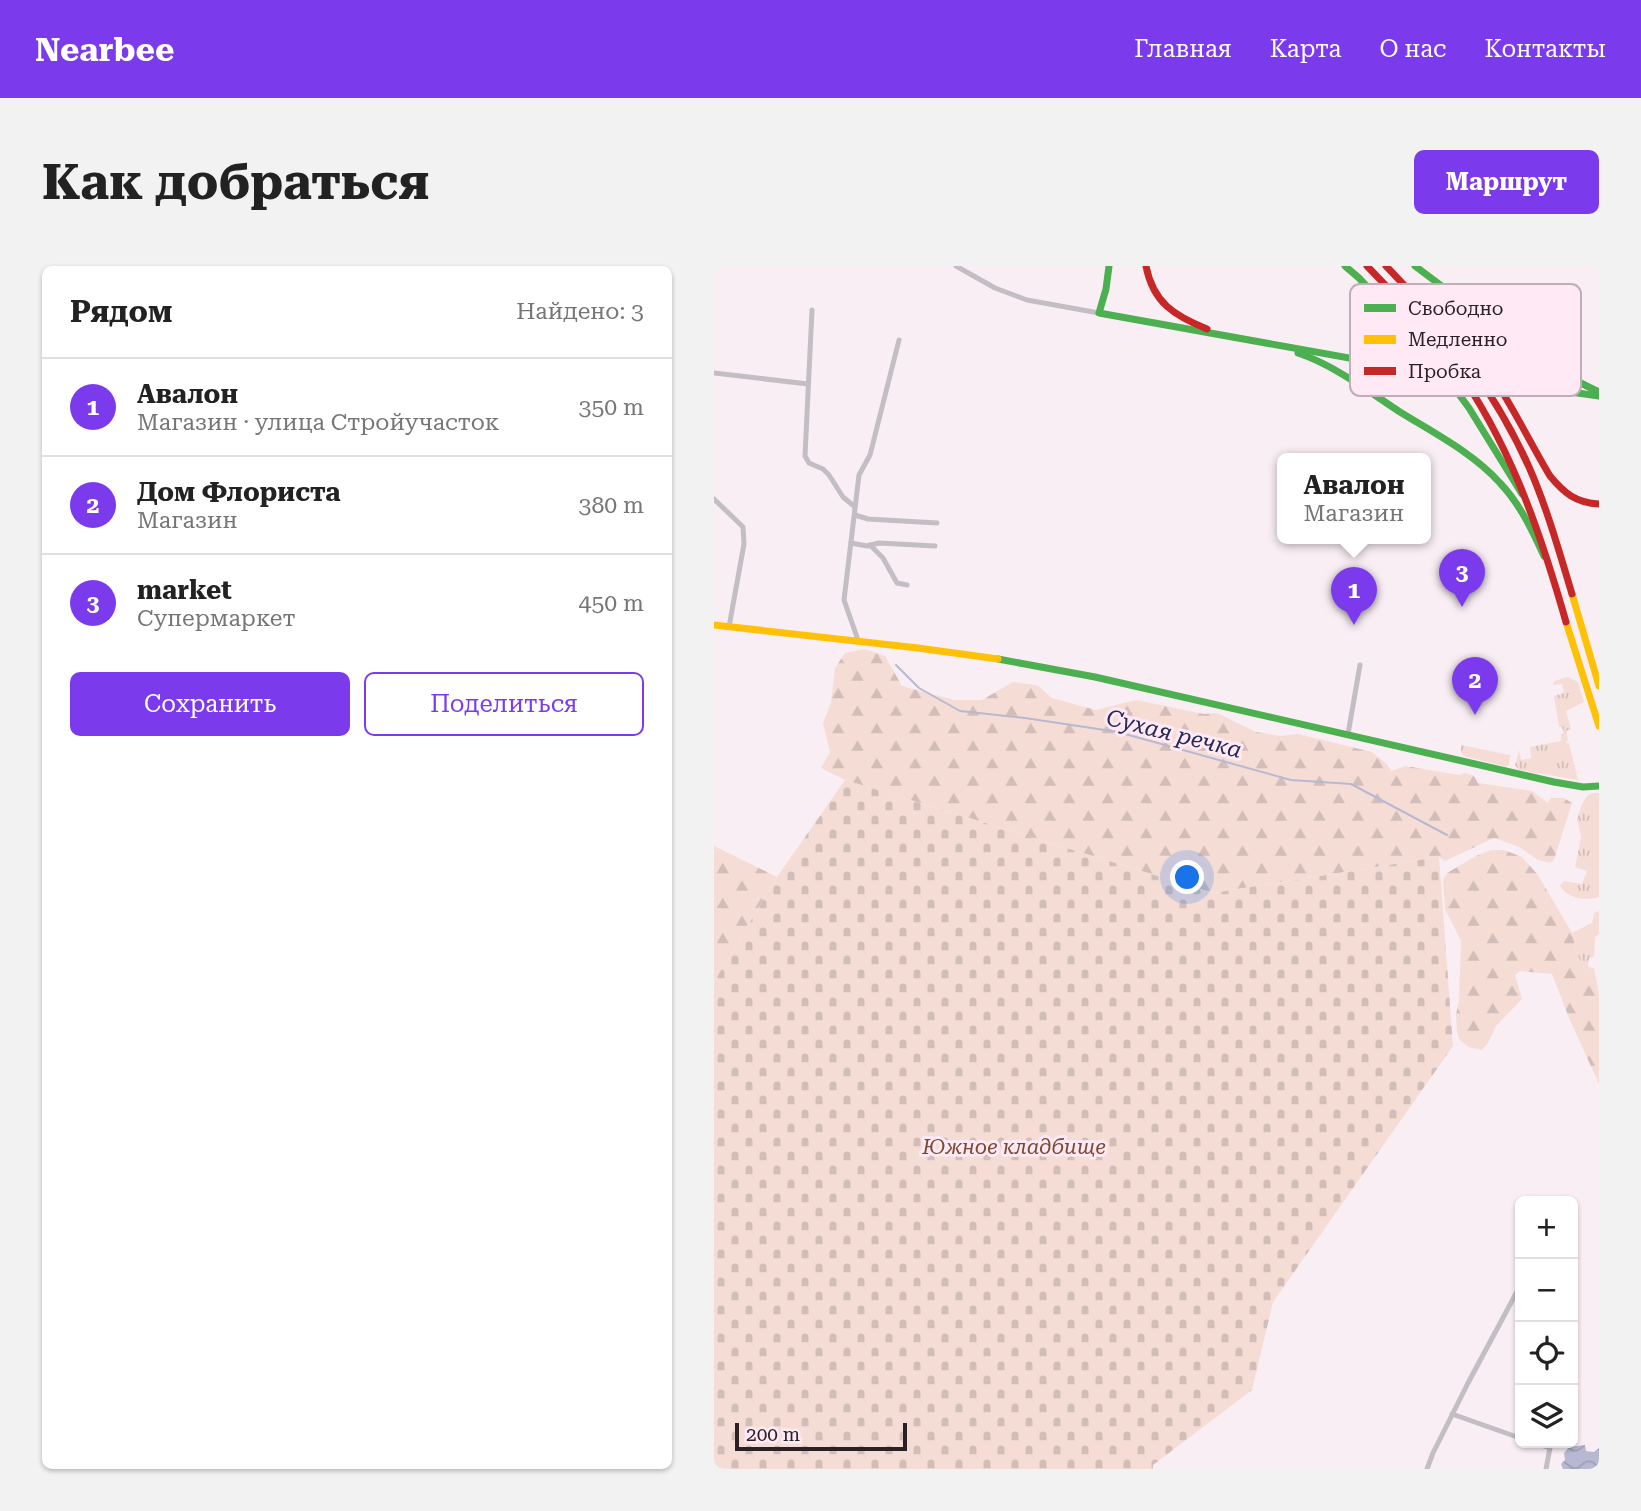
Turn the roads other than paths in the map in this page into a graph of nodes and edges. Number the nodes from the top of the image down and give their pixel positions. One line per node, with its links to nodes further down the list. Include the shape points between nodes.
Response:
1 (956, 266): 15 (street, via 1027,300)
2 (1109, 266): 15 (main road)
3 (1146, 266): 16 (main road, via 1157,298 1173,314)
4 (1345, 266): 9 (main road)
5 (1367, 266): 10 (main road)
6 (1386, 266): 8 (main road)
7 (1415, 266): 13 (main road)
8 (1400, 279): 11 (main road); 12 (main road)
9 (1365, 284)
10 (1386, 284)
11 (1404, 284)
12 (1406, 284)
13 (1439, 284)
14 (813, 310): 22 (street)
15 (1098, 313): 16 (main road)
16 (1224, 335): 18 (main road)
17 (899, 340): 35 (street, via 870,455 859,475)
18 (1274, 344): 19 (main road); 21 (main road, via 1310,357)
19 (1350, 358)
20 (714, 373): 22 (street)
21 (1350, 380)
22 (807, 384): 35 (street, via 805,456 829,475)
23 (1581, 384): 25 (main road)
24 (1581, 393): 25 (main road)
25 (1599, 394)
26 (1581, 395): 32 (main road)
27 (1375, 396): 42 (main road, via 1499,479 1522,510)
28 (1460, 396): 36 (main road)
29 (1474, 396): 36 (main road, via 1508,455)
30 (1490, 396): 48 (main road, via 1525,456)
31 (1503, 396): 34 (main road, via 1563,492 1586,504)
32 (1599, 402)
33 (714, 499): 45 (street, via 743,527)
34 (1599, 504)
35 (855, 507): 37 (street)
36 (1530, 508): 42 (main road)
37 (855, 515): 38 (street); 39 (street)
38 (937, 523)
39 (851, 543): 40 (street); 46 (street, via 844,600)
40 (870, 545): 41 (street); 43 (street, via 897,583)
41 (935, 547)
42 (1552, 573): 49 (main road)
43 (907, 585)
44 (714, 625): 45 (main road)
45 (729, 627): 46 (main road)
46 (858, 640): 50 (main road, via 1095,677)
47 (1360, 665): 50 (street)
48 (1599, 686)
49 (1599, 726)
50 (1348, 734): 51 (main road, via 1554,782)
51 (1599, 786)
52 (1515, 1295): 53 (street)
53 (1452, 1414): 54 (street); 56 (street)
54 (1515, 1435)
55 (1550, 1448): 57 (street)
56 (1427, 1469)
57 (1546, 1469)

